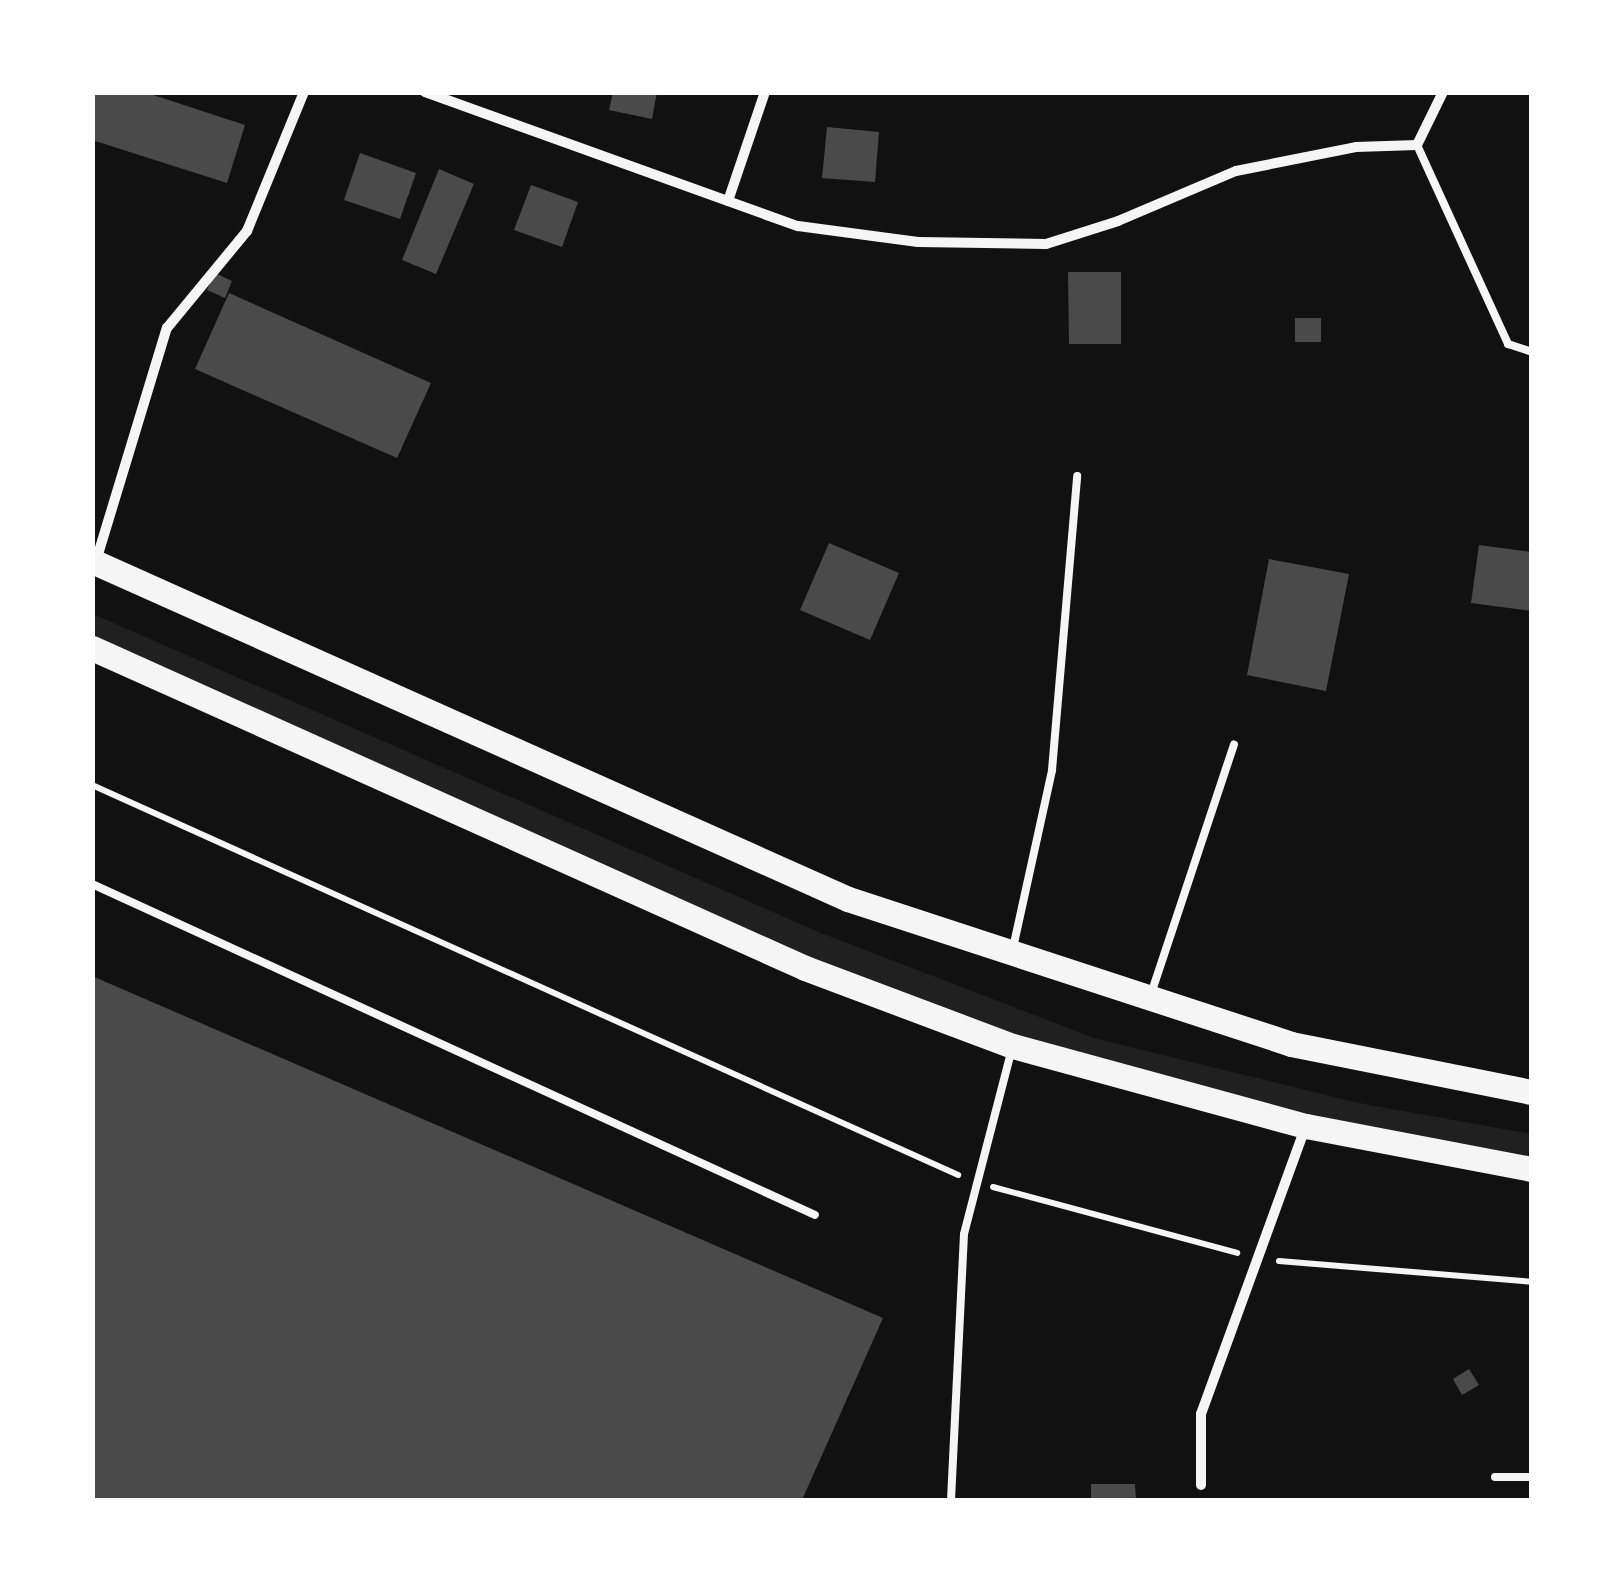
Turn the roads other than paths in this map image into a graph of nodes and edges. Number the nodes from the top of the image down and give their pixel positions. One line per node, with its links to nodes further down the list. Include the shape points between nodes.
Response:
1 (304, 92): 9 (street, via 247,232 167,328)
2 (424, 92): 6 (street)
3 (765, 92): 6 (street)
4 (1443, 92): 5 (street)
5 (1417, 146): 6 (street, via 1356,146 1236,171 1046,244 918,242 798,226); 7 (lane, via 1508,344)
6 (728, 202)
7 (1532, 352)
8 (1077, 476): 13 (lane, via 1052,770)
9 (94, 562): 13 (main road, via 848,898)
10 (92, 648): 15 (main road, via 805,968)
11 (1234, 744): 14 (lane)
12 (92, 884): 19 (lane)
13 (1012, 952): 14 (main road)
14 (1150, 998): 16 (main road, via 1291,1044)
15 (1013, 1046): 17 (main road); 23 (lane, via 964,1234)
16 (1532, 1092)
17 (1306, 1126): 18 (main road); 22 (street, via 1201,1414)
18 (1532, 1169)
19 (815, 1214)
20 (1496, 1477): 21 (lane)
21 (1532, 1477)
22 (1201, 1486)
23 (951, 1500)

